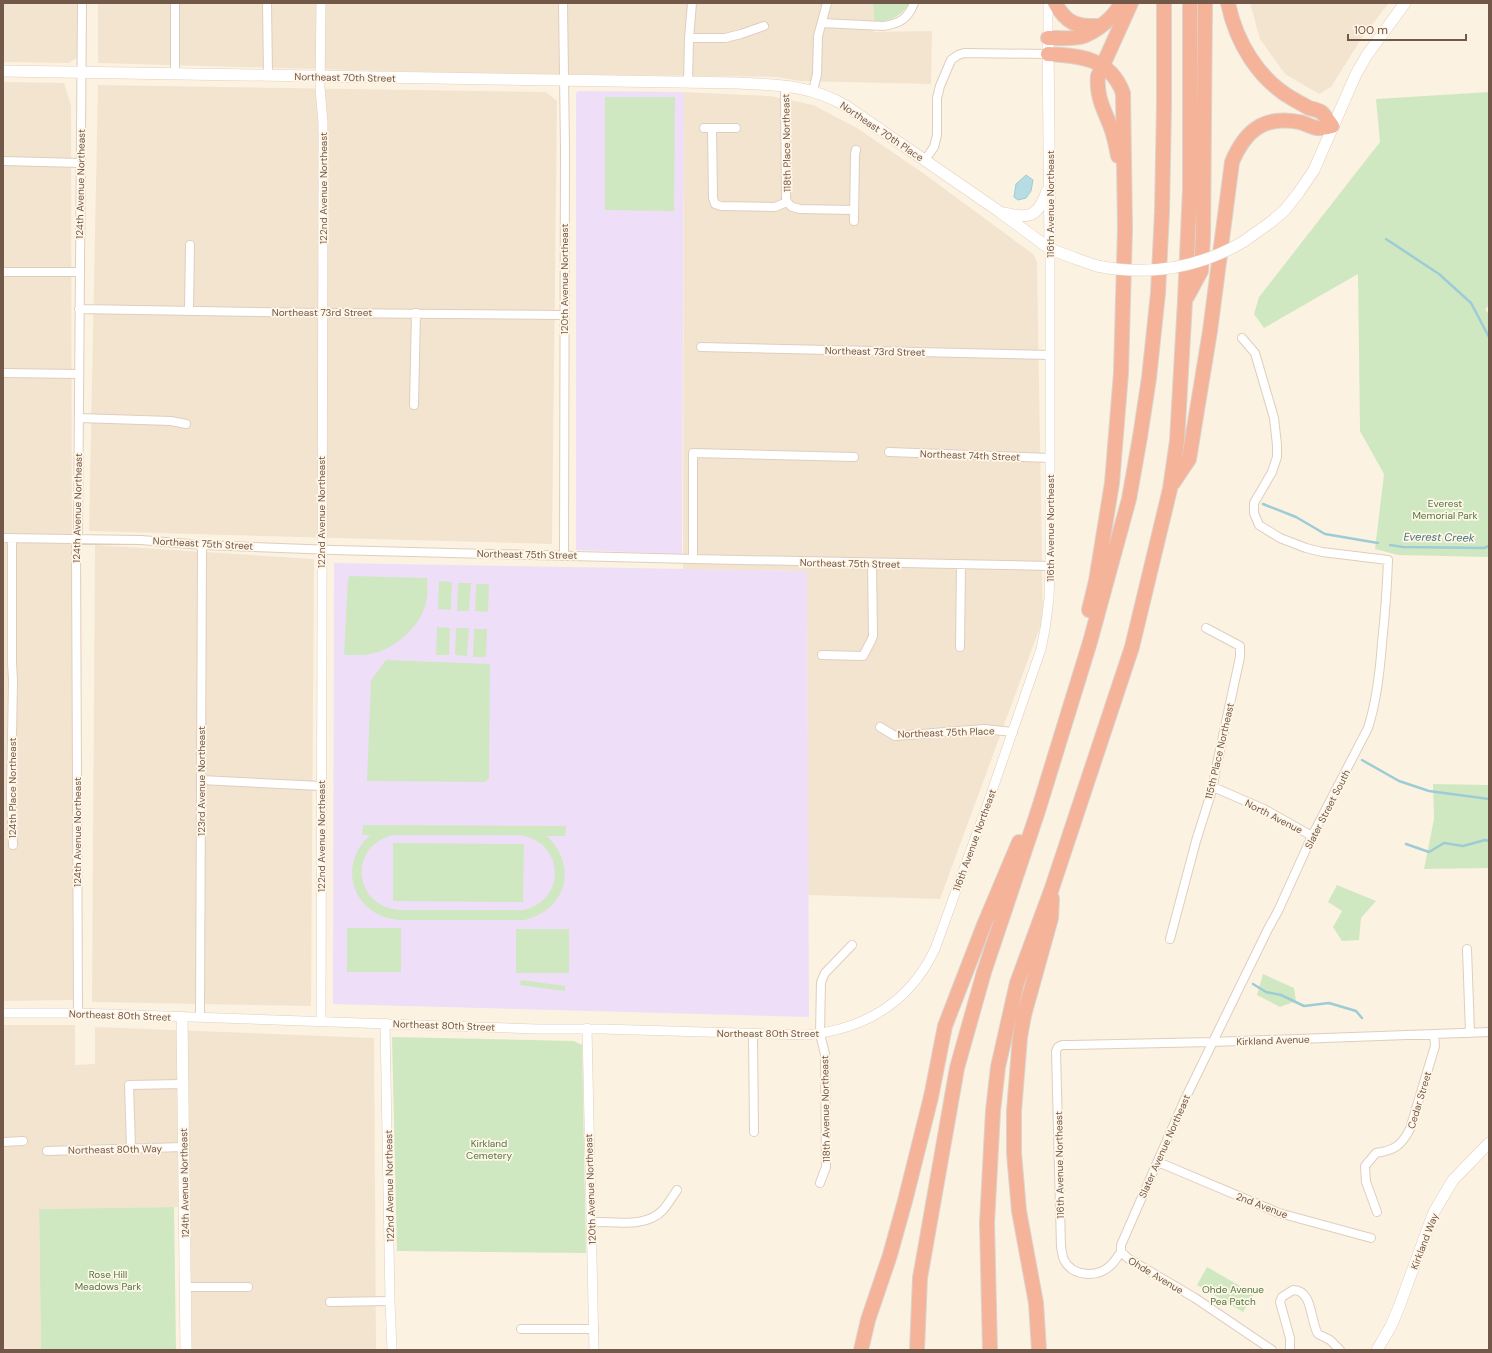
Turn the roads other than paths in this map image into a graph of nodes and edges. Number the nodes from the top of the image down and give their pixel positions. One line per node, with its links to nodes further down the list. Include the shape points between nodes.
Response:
1 (82, 3): 26 (street, 124th Avenue Northeast)
2 (267, 3): 28 (street)
3 (321, 3): 29 (street, 122nd Avenue Northeast)
4 (563, 3): 30 (street, 120th Avenue Northeast)
5 (692, 3): 21 (street)
6 (827, 3): 18 (street)
7 (914, 3): 18 (street, via 911,12 892,25)
8 (1048, 3): 22 (street, 116th Avenue Northeast)
9 (1055, 3): 20 (highway, via 1068,20 1088,27)
10 (1121, 3): 20 (highway, via 1108,20)
11 (1131, 3): 24 (highway)
12 (1164, 3): 81 (highway, via 1162,212 1158,293 1150,371 1129,499)
13 (1190, 3): 52 (highway, via 1190,189)
14 (1205, 3): 52 (highway, via 1203,237 1200,271)
15 (1228, 3): 34 (highway, via 1240,40 1256,65 1277,88 1307,107 1321,112)
16 (1405, 3): 34 (main road, Northeast 70th Place, via 1367,55)
17 (175, 4): 27 (street)
18 (822, 23): 33 (street, via 818,36 817,74)
19 (764, 26): 21 (street, via 725,38)
20 (1099, 26): 22 (highway, via 1081,36)
21 (689, 38): 31 (street)
22 (1048, 38): 23 (main road, 116th Avenue Northeast)
23 (1048, 54): 24 (highway, via 1076,56); 39 (street, via 964,53 954,57 940,86 938,135); 42 (main road, 116th Avenue Northeast)
24 (1103, 65): 43 (highway, via 1098,76 1098,95 1116,141); 43 (highway, via 1113,74 1123,93)
25 (3, 71): 26 (main road, Northeast 70th Street)
26 (82, 72): 27 (main road, Northeast 70th Street); 41 (street, 124th Avenue Northeast)
27 (175, 74): 28 (main road, Northeast 70th Street)
28 (268, 75): 29 (main road, Northeast 70th Street)
29 (321, 76): 30 (main road, Northeast 70th Street); 55 (street, 122nd Avenue Northeast)
30 (564, 81): 31 (main road, Northeast 70th Street); 57 (street, 120th Avenue Northeast)
31 (688, 83): 32 (main road, Northeast 70th Place)
32 (785, 85): 33 (main road, Northeast 70th Place); 44 (street, 118th Place Northeast)
33 (813, 91): 39 (main road, Northeast 70th Place, via 846,106)
34 (1332, 126): 49 (main road, Northeast 70th Place, bridge, via 1314,170 1299,192 1271,222 1231,249 1202,261 1172,268 1141,271 1097,266); 69 (highway, via 1318,128 1302,122 1279,120 1266,123 1246,136 1232,162 1210,331 1189,459)
35 (704, 128): 36 (street)
36 (712, 128): 37 (street); 44 (street, via 713,198 716,204 775,207)
37 (736, 128)
38 (856, 150): 45 (street)
39 (926, 160): 46 (main road, Northeast 70th Place)
40 (3, 162): 41 (street)
41 (80, 163): 51 (street, 124th Avenue Northeast)
42 (1049, 184): 46 (main road, via 1039,210 1023,217); 49 (main road, 116th Avenue Northeast)
43 (1125, 195): 81 (highway, via 1120,388 1112,483 1087,621)
44 (787, 202): 45 (street, via 800,210)
45 (854, 210): 47 (street)
46 (1000, 212): 49 (main road, Northeast 70th Place)
47 (854, 221)
48 (190, 245): 54 (street)
49 (1050, 249): 60 (street, 116th Avenue Northeast)
50 (3, 272): 51 (street)
51 (79, 272): 53 (street, 124th Avenue Northeast)
52 (1186, 301): 69 (highway, via 1179,424)
53 (79, 309): 54 (street, Northeast 73rd Street); 62 (street, 124th Avenue Northeast)
54 (189, 310): 55 (street, Northeast 73rd Street)
55 (322, 313): 56 (street, Northeast 73rd Street); 74 (street, 122nd Avenue Northeast)
56 (416, 313): 57 (street, Northeast 73rd Street); 63 (street)
57 (564, 314): 75 (street, 120th Avenue Northeast)
58 (1242, 338): 90 (street, Slater Street South, via 1255,354 1274,418 1277,445 1277,457 1272,472 1254,503 1254,513 1260,525 1280,538 1306,548 1388,560 1380,668 1371,718)
59 (701, 347): 60 (street, Northeast 73rd Street)
60 (1050, 355): 68 (street, 116th Avenue Northeast)
61 (3, 373): 62 (street)
62 (79, 374): 64 (street, 124th Avenue Northeast)
63 (414, 405)
64 (79, 418): 65 (street, via 171,421); 72 (street, 124th Avenue Northeast)
65 (186, 424)
66 (889, 452): 68 (street, Northeast 74th Street)
67 (854, 457): 76 (street, via 693,453)
68 (1050, 458): 79 (street, 116th Avenue Northeast)
69 (1170, 489): 92 (highway, via 1132,647)
70 (3, 538): 71 (street, Northeast 75th Street)
71 (12, 538): 72 (street, Northeast 75th Street); 91 (street, 124th Place Northeast)
72 (78, 539): 73 (street, Northeast 75th Street); 98 (street, 124th Avenue Northeast)
73 (202, 545): 74 (street, Northeast 75th Street); 86 (street, 123rd Avenue Northeast)
74 (321, 549): 75 (street, Northeast 75th Street); 87 (street, 122nd Avenue Northeast)
75 (564, 555): 76 (street, Northeast 75th Street)
76 (693, 559): 77 (street, Northeast 75th Street)
77 (872, 563): 78 (street, Northeast 75th Street); 83 (street, via 873,636 863,656)
78 (961, 565): 79 (street, Northeast 75th Street); 82 (street)
79 (1050, 566): 85 (street, 116th Avenue Northeast, via 1049,599 1041,649)
80 (1206, 628): 88 (street, 115th Place Northeast, via 1240,646 1240,657)
81 (1090, 642): 89 (highway)
82 (960, 647)
83 (822, 655)
84 (880, 727): 85 (street, Northeast 75th Place, via 895,736 984,729)
85 (1013, 732): 96 (street, 116th Avenue Northeast, via 933,954 909,988)
86 (201, 780): 87 (street); 100 (street, 123rd Avenue Northeast)
87 (321, 786): 101 (street, 122nd Avenue Northeast)
88 (1213, 787): 90 (street, North Avenue, via 1264,809); 93 (street, 115th Place Northeast)
89 (1038, 811): 135 (highway, via 1026,824 945,1026 905,1201); 136 (highway, via 984,972 957,1068 920,1278)
90 (1312, 836): 109 (street, Slater Street South, via 1278,911)
91 (13, 845)
92 (1052, 888): 137 (highway, via 1017,983 998,1067 993,1111 988,1223); 138 (highway, via 1052,918 1020,1037 1014,1111 1014,1153 1019,1211 1036,1303)
93 (1170, 939)
94 (852, 945): 107 (street, 118th Avenue Northeast, via 825,973 821,982)
95 (1467, 948): 105 (street)
96 (881, 1012): 107 (street, Northeast 80th Street, via 849,1027)
97 (3, 1013): 98 (street, Northeast 80th Street)
98 (78, 1013): 99 (street, Northeast 80th Street)
99 (182, 1017): 100 (street, Northeast 80th Street); 111 (main road, 124th Avenue Northeast)
100 (200, 1017): 101 (street, Northeast 80th Street)
101 (321, 1020): 102 (street, Northeast 80th Street)
102 (385, 1023): 103 (street, Northeast 80th Street, via 537,1029); 128 (street, 122nd Avenue Northeast)
103 (587, 1028): 106 (street, Northeast 80th Street); 123 (street, 120th Avenue Northeast)
104 (1489, 1032): 105 (street, Kirkland Avenue)
105 (1470, 1033): 108 (street, Kirkland Avenue)
106 (752, 1034): 107 (street, Northeast 80th Street); 112 (street)
107 (820, 1034): 120 (street, 118th Avenue Northeast, via 825,1054 826,1168)
108 (1434, 1035): 109 (street, Kirkland Avenue); 122 (street, Cedar Street, via 1435,1046 1410,1129 1399,1145 1390,1151 1376,1153 1365,1166 1366,1182)
109 (1212, 1042): 110 (street, Kirkland Avenue); 119 (street, Slater Avenue Northeast, via 1184,1099)
110 (1058, 1047): 125 (street, 116th Avenue Northeast, via 1056,1051 1061,1247 1065,1261 1072,1269 1083,1274 1093,1274 1111,1265)
111 (182, 1084): 116 (street, via 129,1085); 117 (main road, 124th Avenue Northeast)
112 (754, 1132)
113 (23, 1141): 114 (street)
114 (3, 1142)
115 (1489, 1143): 142 (main road, Kirkland Way, via 1453,1180 1434,1212 1399,1307)
116 (131, 1148): 117 (street, Northeast 80th Way); 118 (street, Northeast 80th Way)
117 (183, 1148): 126 (main road, 124th Avenue Northeast)
118 (47, 1151)
119 (1158, 1162): 124 (street, 2nd Avenue, via 1279,1213); 125 (street, Slater Avenue Northeast, via 1121,1245)
120 (820, 1183)
121 (678, 1190): 123 (street, via 662,1211 651,1219 637,1223)
122 (1377, 1212)
123 (591, 1222): 131 (street, 120th Avenue Northeast)
124 (1371, 1238)
125 (1121, 1252): 139 (street, Ohde Avenue)
126 (185, 1287): 127 (street); 132 (main road, 124th Avenue Northeast)
127 (248, 1287)
128 (390, 1301): 129 (street); 133 (street, 122nd Avenue Northeast)
129 (330, 1302)
130 (521, 1329): 131 (street)
131 (594, 1329): 134 (street, 120th Avenue Northeast)
132 (186, 1350)
133 (392, 1350)
134 (594, 1350)
135 (861, 1350)
136 (917, 1350)
137 (990, 1350)
138 (1039, 1350)
139 (1272, 1350)
140 (1290, 1350): 141 (street, via 1290,1338 1280,1302 1288,1292 1297,1290 1307,1298 1318,1334 1330,1340)
141 (1340, 1350)
142 (1377, 1350)

